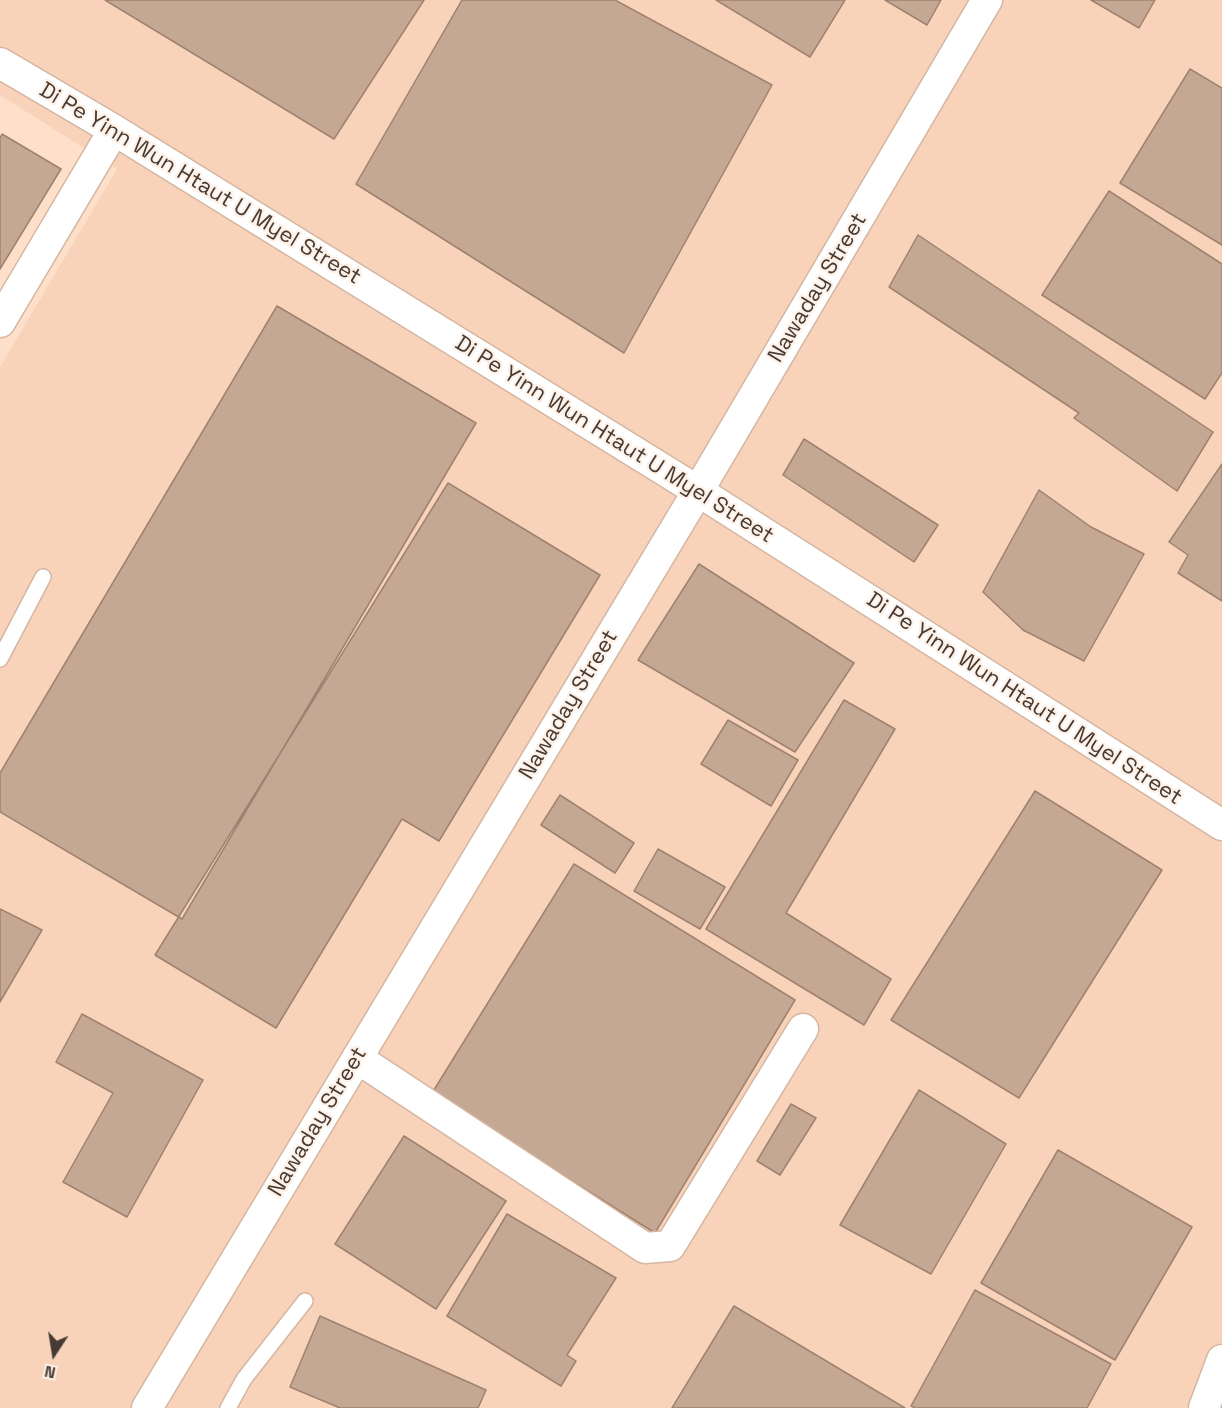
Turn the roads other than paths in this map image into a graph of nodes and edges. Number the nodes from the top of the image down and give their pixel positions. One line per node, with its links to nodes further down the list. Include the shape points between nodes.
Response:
1 (987, 0): 5 (street, Nawaday Street)
2 (0, 63): 3 (street, Di Pe Yinn Wun Htaut U Myel Street)
3 (114, 130): 4 (street); 5 (street, Di Pe Yinn Wun Htaut U Myel Street)
4 (0, 322)
5 (698, 491): 8 (street, Di Pe Yinn Wun Htaut U Myel Street); 10 (street, Nawaday Street)
6 (43, 577): 7 (lane)
7 (0, 659)
8 (1222, 825)
9 (803, 1029): 10 (street, via 670,1246 645,1248)
10 (357, 1058): 13 (street, Nawaday Street)
11 (305, 1301): 14 (lane, via 244,1378)
12 (1222, 1360): 15 (street)
13 (147, 1408)
14 (228, 1408)
15 (1204, 1408)

